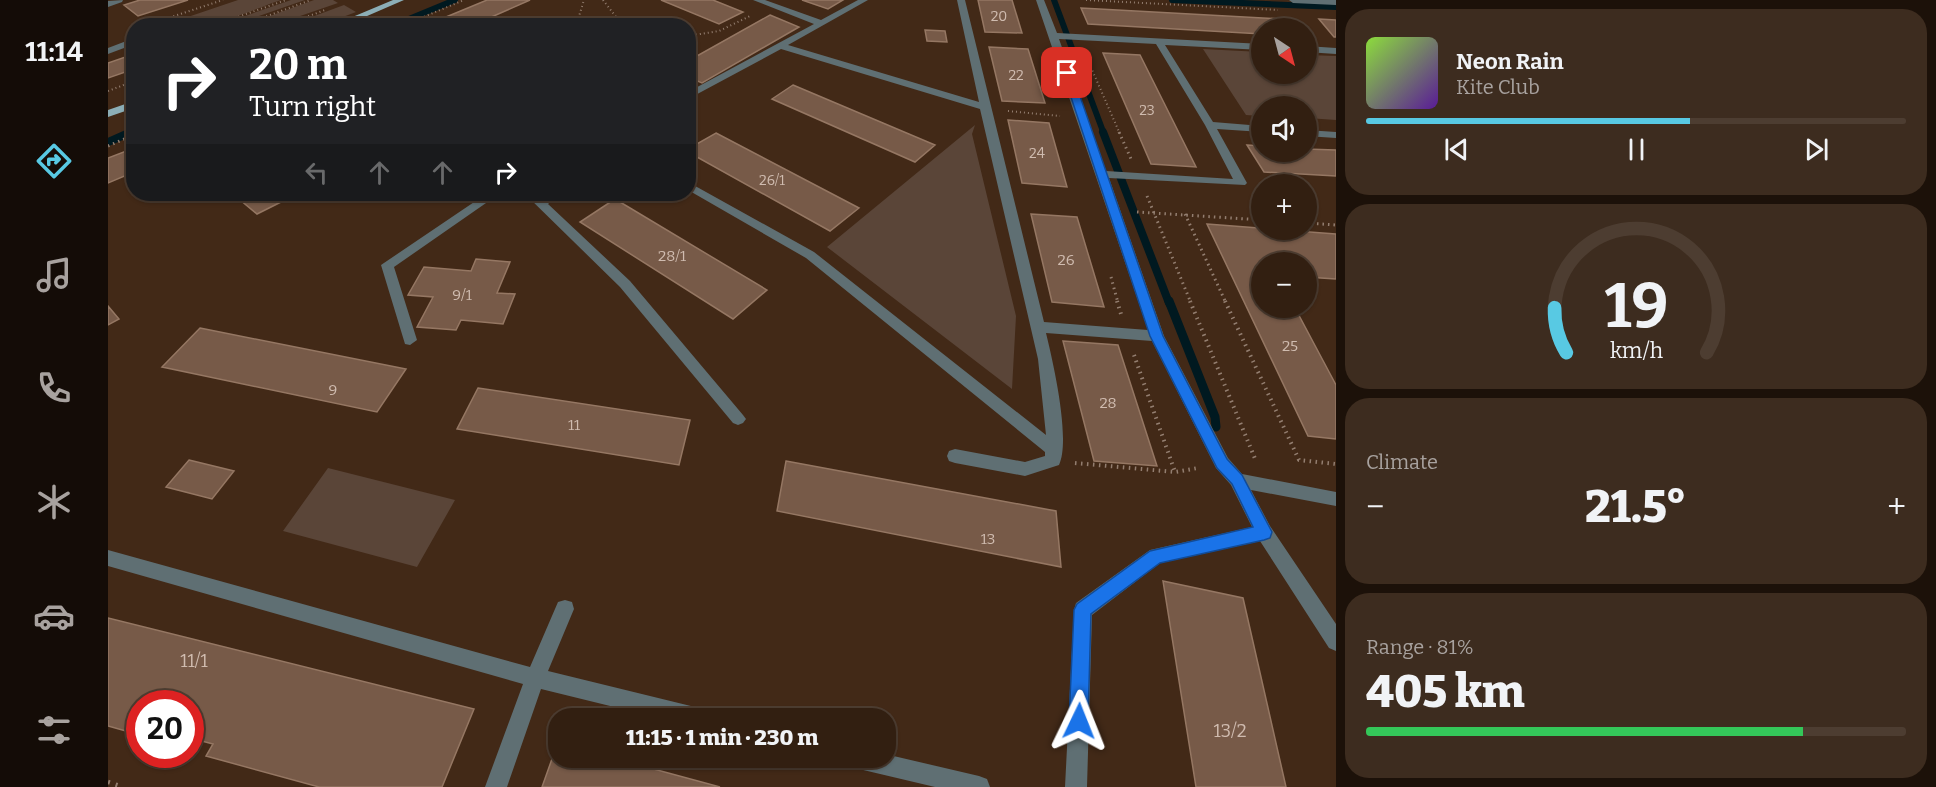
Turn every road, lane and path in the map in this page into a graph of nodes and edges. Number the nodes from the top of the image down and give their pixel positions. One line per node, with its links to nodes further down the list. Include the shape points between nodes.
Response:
1 (119, 0): 16 (street)
2 (223, 0): 20 (path)
3 (286, 0): 21 (path)
4 (311, 0): 22 (path)
5 (400, 0): 24 (main road)
6 (464, 0): 25 (path)
7 (584, 0): 26 (path)
8 (603, 0): 27 (path)
9 (757, 0): 17 (street)
10 (864, 0): 28 (street)
11 (961, 0): 43 (street)
12 (1040, 0): 30 (street)
13 (1086, 0): 19 (path)
14 (1293, 0): 15 (street)
15 (1336, 2)
16 (108, 4)
17 (772, 5): 28 (street); 29 (path, via 719,31)
18 (325, 10): 23 (path)
19 (1288, 11)
20 (168, 18)
21 (235, 18)
22 (262, 18)
23 (304, 18)
24 (355, 18)
25 (421, 18)
26 (578, 18)
27 (617, 18)
28 (821, 23): 34 (street)
29 (696, 35)
30 (1054, 36): 31 (street); 52 (street)
31 (1078, 38): 32 (street); 53 (path)
32 (1159, 42): 35 (street); 46 (street)
33 (126, 45): 37 (street)
34 (781, 46): 41 (street); 43 (street)
35 (1251, 46)
36 (1317, 50): 38 (street)
37 (108, 51)
38 (1336, 51)
39 (126, 84): 40 (path)
40 (108, 91)
41 (696, 92)
42 (126, 107): 44 (main road)
43 (985, 107): 45 (path); 65 (street)
44 (108, 114)
45 (1061, 116)
46 (1210, 125): 47 (street); 53 (street, via 1241,183)
47 (1251, 128)
48 (1317, 134): 49 (street)
49 (1336, 135)
50 (126, 138): 51 (path)
51 (108, 146)
52 (1100, 174): 53 (street); 59 (street)
53 (1139, 177): 60 (path)
54 (696, 190): 69 (street, via 810,255)
55 (483, 201): 67 (street, via 387,265)
56 (538, 201): 58 (street)
57 (545, 201): 58 (street)
58 (541, 204): 68 (street, via 625,284)
59 (1112, 209): 60 (path); 66 (street)
60 (1154, 212): 61 (path); 71 (path)
61 (1185, 214): 62 (path); 73 (path, via 1299,460)
62 (1251, 219)
63 (1317, 224): 64 (path)
64 (1336, 225)
65 (1037, 327): 66 (street); 69 (street, via 1050,398)
66 (1157, 336): 72 (street)
67 (410, 340)
68 (738, 419)
69 (1054, 455): 70 (street, via 1025,469); 72 (path, via 1175,472)
70 (955, 456)
71 (1255, 458): 72 (path); 75 (path)
72 (1222, 463): 74 (street)
73 (1336, 464)
74 (1237, 480): 75 (street); 77 (street)
75 (1268, 485): 76 (street)
76 (1336, 500)
77 (1264, 532): 80 (street); 88 (street, via 1156,556 1083,610)
78 (108, 558): 81 (street)
79 (565, 609): 81 (street)
80 (1336, 641)
81 (535, 678): 82 (street); 86 (street)
82 (658, 708)
83 (896, 767): 87 (street)
84 (108, 782): 85 (path)
85 (123, 787)
86 (496, 787)
87 (980, 787)
88 (1077, 787)

